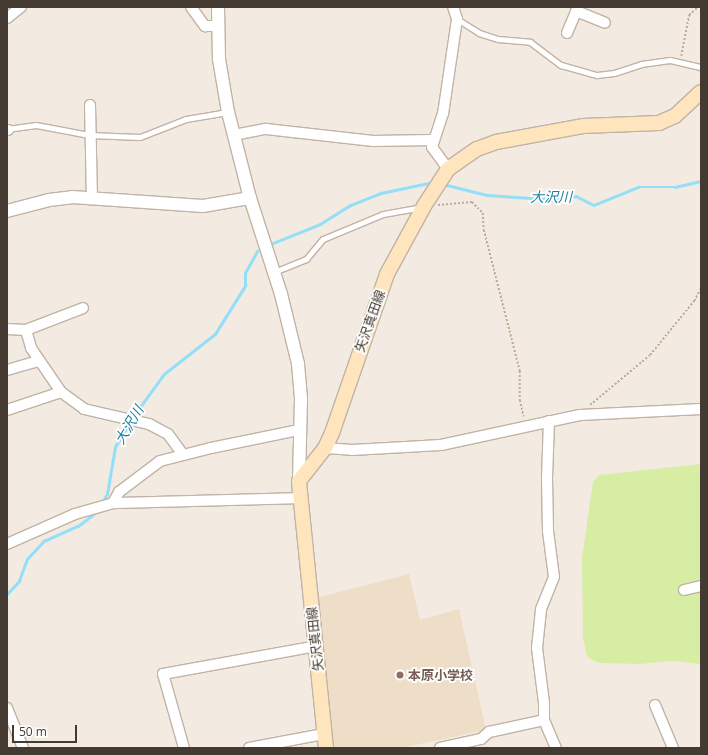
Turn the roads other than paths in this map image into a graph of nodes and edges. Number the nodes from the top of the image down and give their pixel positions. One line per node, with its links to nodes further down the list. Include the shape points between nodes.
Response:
1 (21, 7): 6 (street)
2 (191, 7): 9 (street, via 206,26)
3 (218, 7): 9 (street)
4 (452, 7): 7 (street)
5 (577, 9): 8 (street); 10 (street)
6 (7, 18)
7 (457, 19): 11 (lane, via 480,33 530,42 561,65 597,75 614,74 641,64 670,60); 18 (street, via 443,114)
8 (606, 23)
9 (218, 26): 14 (street, via 219,59)
10 (567, 33)
11 (701, 67)
12 (701, 92): 19 (main road, 矢沢真田線, via 675,116 659,123 583,126 496,142 477,149)
13 (90, 105): 16 (street)
14 (228, 112): 16 (lane, via 186,119 140,137); 17 (street)
15 (7, 130): 16 (lane, via 36,125)
16 (89, 135): 20 (street)
17 (234, 135): 18 (street, via 266,129 373,141); 21 (street)
18 (433, 140): 19 (street, via 434,151)
19 (448, 169): 22 (main road, 矢沢真田線)
20 (92, 197): 21 (street, via 181,206 226,203); 23 (street, via 49,200)
21 (250, 198): 24 (street)
22 (424, 206): 24 (lane, via 383,214 322,240 306,259); 35 (main road, 矢沢真田線, via 387,274)
23 (7, 211)
24 (274, 272): 34 (street, via 298,364)
25 (83, 308): 27 (street)
26 (7, 329): 27 (street)
27 (26, 330): 28 (street, via 31,348)
28 (39, 361): 29 (street); 30 (street)
29 (7, 370)
30 (60, 392): 32 (street); 36 (street, via 84,409 149,424 168,434)
31 (701, 409): 33 (street, via 580,415)
32 (7, 410)
33 (549, 421): 35 (street, via 441,445 352,450); 46 (street, via 548,516 554,577 541,610 537,648)
34 (299, 430): 36 (street); 37 (street)
35 (325, 448): 37 (main road, 矢沢真田線)
36 (183, 455): 39 (street, via 160,461 119,492)
37 (299, 481): 38 (main road, 矢沢真田線)
38 (299, 498): 39 (street); 43 (main road, 矢沢真田線)
39 (113, 503): 40 (street, via 75,514)
40 (7, 544)
41 (701, 586): 42 (street)
42 (684, 590)
43 (317, 646): 47 (main road, 矢沢真田線); 49 (street, via 163,674)
44 (654, 705): 53 (street)
45 (7, 708): 48 (street)
46 (544, 720): 51 (street, via 490,732 481,739); 52 (street)
47 (325, 741): 50 (street)
48 (23, 748)
49 (184, 748)
50 (250, 748)
51 (440, 748)
52 (556, 748)
53 (673, 748)

